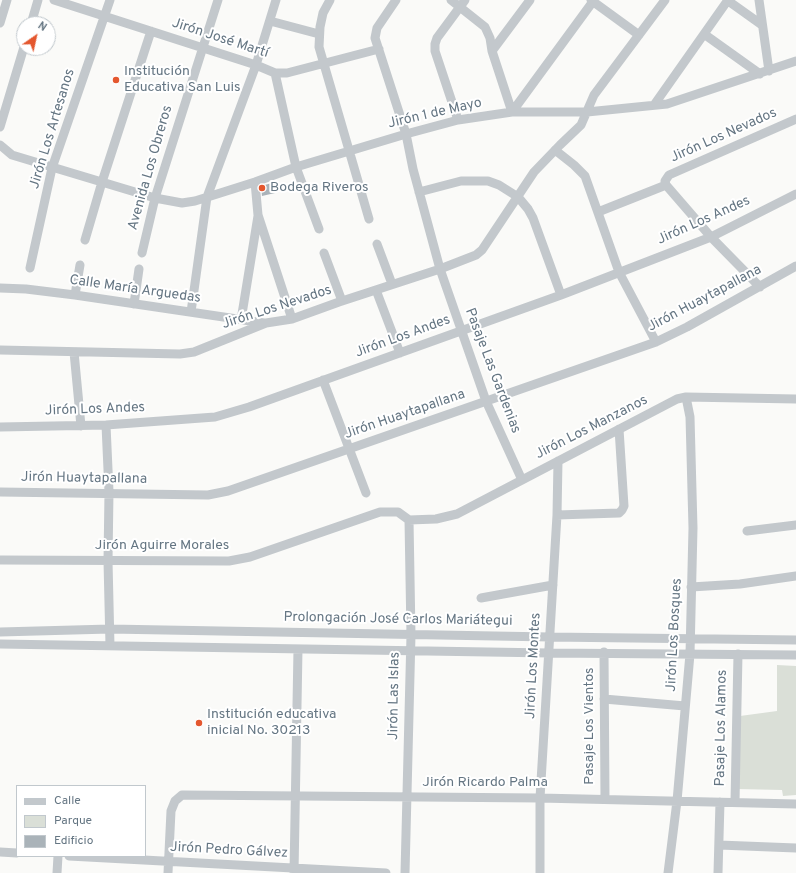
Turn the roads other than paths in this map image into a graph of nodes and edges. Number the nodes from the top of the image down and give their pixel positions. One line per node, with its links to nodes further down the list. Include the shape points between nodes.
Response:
1 (7, 0): 19 (street)
2 (38, 0): 16 (street)
3 (54, 0): 17 (street, Jirón José Martí)
4 (110, 0): 17 (street, Jirón Los Artesanos)
5 (218, 0): 25 (street, Avenida Los Obreros)
6 (276, 0): 18 (street)
7 (330, 0): 22 (street)
8 (396, 0): 26 (street, Pasaje Las Gardenias, via 377,28 375,38)
9 (451, 0): 15 (street)
10 (530, 0): 27 (street)
11 (592, 0): 23 (street); 36 (street)
12 (665, 0): 23 (street, Jirón Los Nevados)
13 (728, 0): 20 (street); 24 (street)
14 (760, 0): 20 (street)
15 (463, 3): 27 (street, via 485,27); 39 (street, via 435,44 435,51)
16 (33, 16)
17 (104, 16): 21 (street, Jirón José Martí); 46 (street, Jirón Los Artesanos)
18 (270, 20): 22 (street); 31 (street)
19 (0, 23)
20 (762, 25): 32 (street)
21 (151, 31): 25 (street, Jirón José Martí); 47 (street)
22 (319, 34): 30 (street, via 319,48)
23 (639, 34): 37 (street, Jirón Los Nevados, via 594,95)
24 (704, 34): 34 (street); 35 (street)
25 (202, 48): 31 (street, Jirón José Martí); 54 (street, Avenida Los Obreros)
26 (379, 49): 30 (street, Jirón José Martí); 41 (street, Pasaje Las Gardenias)
27 (492, 51): 36 (street)
28 (21, 56): 40 (street)
29 (796, 61): 32 (street, Jirón 1 de Mayo)
30 (324, 63): 33 (street, Jirón José Martí, via 287,73); 44 (street)
31 (256, 65): 33 (street, Jirón José Martí); 52 (street)
32 (769, 71): 34 (street, Jirón 1 de Mayo)
33 (275, 73): 45 (street)
34 (760, 74): 35 (street, Jirón 1 de Mayo, via 667,104)
35 (654, 105): 37 (street, Jirón 1 de Mayo)
36 (512, 112): 37 (street, Jirón 1 de Mayo); 39 (street, Jirón 1 de Mayo)
37 (587, 112): 43 (street, Jirón Los Nevados, via 581,125)
38 (796, 119): 49 (street, Jirón Los Nevados, via 669,175)
39 (458, 120): 41 (street, Jirón 1 de Mayo)
40 (0, 127)
41 (406, 134): 44 (street, Jirón 1 de Mayo); 50 (street, Pasaje Las Gardenias)
42 (0, 145): 46 (street, Jirón 1 de Mayo, via 12,155)
43 (555, 150): 53 (street, Jirón Los Nevados, via 534,172); 55 (street, via 585,176)
44 (349, 151): 45 (street, Jirón 1 de Mayo); 57 (street)
45 (296, 167): 48 (street, Jirón 1 de Mayo); 58 (street)
46 (52, 168): 47 (street, Jirón 1 de Mayo); 66 (street, Jirón Los Artesanos)
47 (102, 182): 54 (street, Jirón 1 de Mayo); 60 (street)
48 (255, 182): 52 (street, Jirón 1 de Mayo); 56 (street)
49 (665, 183): 55 (street, Jirón Los Nevados); 59 (street)
50 (419, 192): 53 (street, via 461,181 488,181); 68 (street, Pasaje Las Gardenias)
51 (796, 194): 59 (street, Jirón Los Andes)
52 (206, 197): 54 (street, Jirón 1 de Mayo, via 182,203); 78 (street)
53 (518, 197): 68 (street, Jirón Los Nevados, via 482,250 476,255); 74 (street, via 533,218)
54 (155, 198): 63 (street, Avenida Los Obreros)
55 (598, 212): 69 (street)
56 (258, 215): 79 (street); 80 (street)
57 (370, 219)
58 (319, 229)
59 (711, 237): 69 (street, Jirón Los Andes); 71 (street)
60 (86, 240)
61 (377, 244): 70 (street)
62 (324, 252): 76 (street)
63 (142, 253)
64 (80, 265): 75 (street)
65 (796, 266): 71 (street, Jirón Huaytapallana)
66 (30, 268)
67 (139, 269): 77 (street)
68 (440, 269): 70 (street, Jirón Los Nevados); 82 (street, Pasaje Las Gardenias)
69 (619, 272): 74 (street, Jirón Los Andes); 83 (street)
70 (392, 284): 73 (street, Jirón Los Nevados)
71 (760, 287): 83 (street, Jirón Huaytapallana, via 687,328)
72 (0, 288): 75 (street, Calle María Arguedas)
73 (376, 290): 76 (street, Jirón Los Nevados); 86 (street)
74 (561, 295): 82 (street, Jirón Los Andes)
75 (75, 296): 77 (street, Calle María Arguedas)
76 (342, 301): 80 (street, Jirón Los Nevados)
77 (134, 304): 78 (street, Calle María Arguedas)
78 (191, 312): 81 (street, Calle María Arguedas)
79 (242, 314)
80 (292, 319): 81 (street, Jirón Los Nevados)
81 (266, 323): 85 (street, Jirón Los Nevados, via 194,352)
82 (461, 331): 86 (street, Jirón Los Andes); 90 (street, Pasaje Las Gardenias)
83 (656, 342): 90 (street, Jirón Huaytapallana)
84 (0, 350): 85 (street, Jirón Los Nevados)
85 (74, 352): 92 (street)
86 (400, 353): 87 (street, Jirón Los Andes)
87 (323, 380): 91 (street, Jirón Los Andes, via 216,417); 95 (street)
88 (686, 397): 89 (street, Jirón Los Manzanos); 94 (street, Jirón Los Manzanos); 109 (street, Jirón Los Bosques, via 690,417 693,528)
89 (796, 398)
90 (486, 401): 95 (street, Jirón Huaytapallana); 97 (street, Pasaje Las Gardenias)
91 (106, 425): 92 (street, Jirón Los Andes); 99 (street)
92 (81, 426): 93 (street, Jirón Los Andes)
93 (0, 427)
94 (619, 429): 96 (street, Jirón Los Manzanos); 101 (street, via 624,506 622,510 619,513)
95 (349, 449): 99 (street, Jirón Huaytapallana, via 228,491 208,495); 100 (street)
96 (558, 461): 97 (street, Jirón Los Manzanos); 101 (street, Jirón Los Montes)
97 (522, 480): 102 (street, Jirón Los Manzanos, via 457,514 436,519)
98 (0, 492): 99 (street, Jirón Huaytapallana)
99 (109, 492): 106 (street)
100 (366, 493)
101 (557, 515): 108 (street, Jirón Los Montes)
102 (409, 520): 106 (street, Jirón Aguirre Morales, via 398,512 380,512 250,557 229,561); 113 (street, Jirón Las Islas)
103 (796, 525): 104 (street)
104 (747, 531)
105 (0, 560): 106 (street, Jirón Aguirre Morales)
106 (108, 561): 111 (street)
107 (796, 576): 109 (street, via 740,584)
108 (553, 585): 110 (street); 114 (street, Jirón Los Montes)
109 (691, 587): 115 (street, Jirón Los Bosques)
110 (480, 598)
111 (110, 629): 112 (street, Prolongación José Carlos Mariátegui); 113 (street, Prolongación José Carlos Mariátegui); 118 (street)
112 (0, 632)
113 (411, 635): 114 (street, Prolongación José Carlos Mariátegui); 120 (street, Jirón Las Islas)
114 (550, 637): 115 (street, Prolongación José Carlos Mariátegui); 122 (street, Jirón Los Montes)
115 (690, 639): 116 (street, Prolongación José Carlos Mariátegui); 123 (street, Jirón Los Bosques)
116 (796, 640)
117 (0, 644): 118 (street)
118 (110, 646): 119 (street)
119 (298, 649): 120 (street); 128 (street)
120 (410, 651): 122 (street); 129 (street, Jirón Las Islas)
121 (604, 652): 122 (street); 123 (street); 126 (street, Pasaje Los Vientos)
122 (549, 653): 130 (street, Jirón Los Montes)
123 (690, 654): 124 (street); 127 (street, Jirón Los Bosques)
124 (738, 654): 125 (street); 134 (street, Pasaje Los Alamos)
125 (796, 655)
126 (604, 699): 127 (street); 131 (street, Pasaje Los Vientos)
127 (685, 706): 132 (street, Jirón Los Bosques)
128 (295, 796): 129 (street, Jirón Ricardo Palma); 142 (street, Jirón Ricardo Palma, via 182,795 175,801 171,811); 143 (street)
129 (406, 797): 130 (street, Jirón Ricardo Palma); 147 (street, Jirón Las Islas)
130 (540, 798): 131 (street, Jirón Ricardo Palma); 148 (street, Jirón Los Montes)
131 (605, 798): 132 (street, Jirón Ricardo Palma)
132 (677, 801): 133 (street, Jirón Ricardo Palma); 149 (street, Jirón Los Bosques)
133 (720, 802): 134 (street, Jirón Ricardo Palma); 136 (street)
134 (735, 802): 135 (street, Jirón Ricardo Palma)
135 (796, 804)
136 (719, 845): 137 (street); 150 (street)
137 (796, 848)
138 (0, 852): 139 (street)
139 (16, 853)
140 (58, 857): 144 (street)
141 (86, 857): 142 (street, Jirón Pedro Gálvez)
142 (169, 862): 143 (street, Jirón Pedro Gálvez); 145 (street)
143 (294, 871): 146 (street, Jirón Pedro Gálvez)
144 (57, 873)
145 (168, 873)
146 (386, 873)
147 (405, 873)
148 (540, 873)
149 (668, 873)
150 (718, 873)

